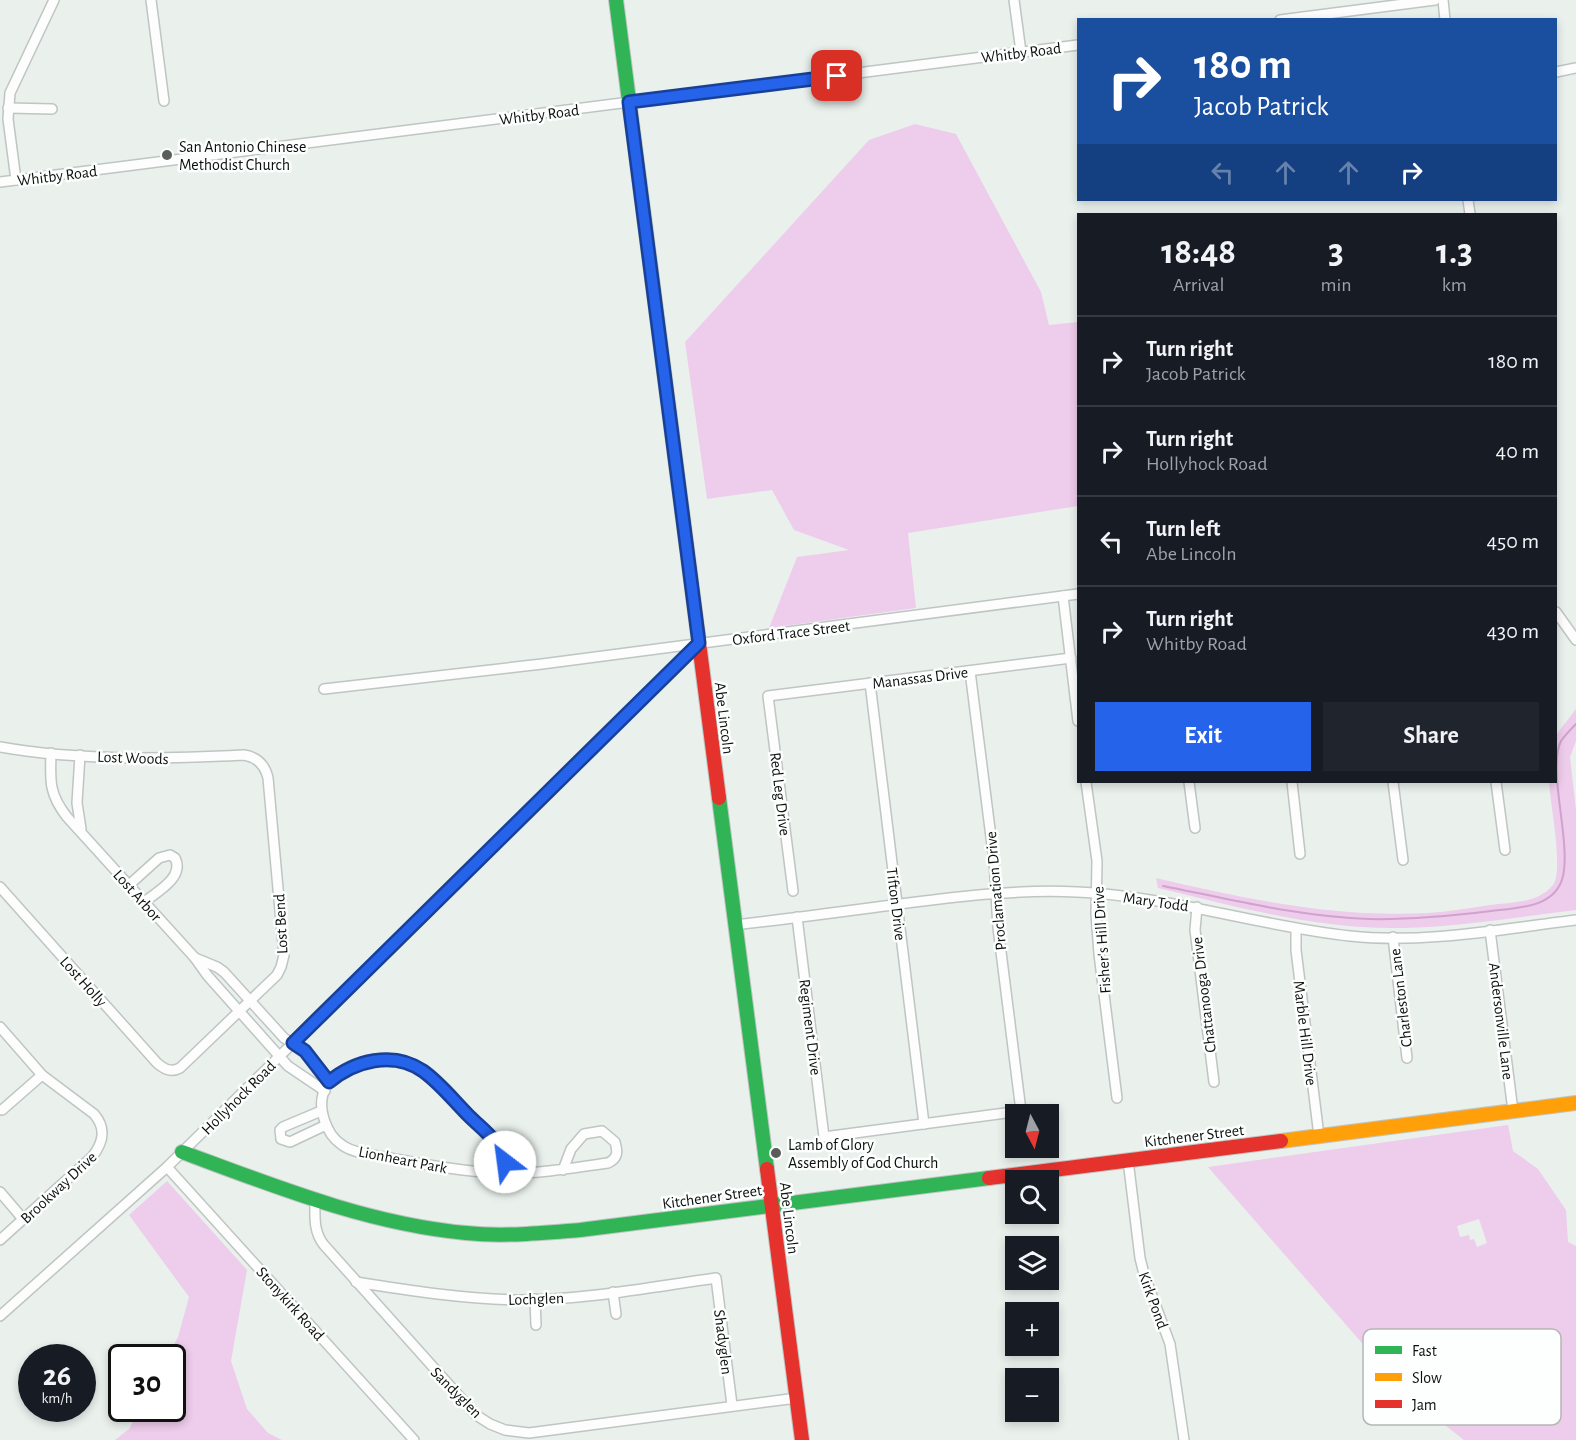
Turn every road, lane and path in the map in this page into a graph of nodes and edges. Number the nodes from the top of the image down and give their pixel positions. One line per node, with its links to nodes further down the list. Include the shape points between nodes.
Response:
1 (54, 0): 15 (street, via 10,93)
2 (152, 0): 13 (street)
3 (616, 0): 14 (street, Abe Lincoln)
4 (1014, 0): 10 (street)
5 (1435, 0): 7 (street)
6 (1443, 0): 8 (street)
7 (1296, 18)
8 (1445, 18)
9 (1077, 45): 10 (street, Whitby Road)
10 (1020, 52): 14 (street, Whitby Road)
11 (1576, 68): 12 (street)
12 (1557, 72)
13 (164, 100)
14 (629, 102): 17 (street, Whitby Road); 23 (street, Abe Lincoln)
15 (8, 108): 16 (street); 17 (street)
16 (52, 109)
17 (16, 180): 18 (street, Whitby Road)
18 (0, 183)
19 (1077, 594): 20 (street, Oxford Trace Street)
20 (1062, 596): 23 (street, Oxford Trace Street); 24 (street)
21 (1557, 613): 22 (street)
22 (1576, 640)
23 (699, 643): 27 (street, Oxford Trace Street); 54 (street, Abe Lincoln); 62 (street, Hollyhock Road)
24 (1071, 658): 25 (street, Manassas Drive); 29 (street)
25 (970, 671): 26 (street, Manassas Drive); 47 (street, Proclamation Drive)
26 (870, 684): 28 (street, Manassas Drive); 50 (street, Tifton Drive)
27 (324, 690)
28 (768, 696): 46 (street, Red Leg Drive)
29 (1077, 712)
30 (0, 747): 31 (street, Lost Woods)
31 (51, 753): 32 (street, Lost Woods); 40 (street, Lost Arbor, via 52,794)
32 (80, 755): 33 (street, Lost Woods, via 244,755); 40 (street, via 76,803)
33 (262, 765): 59 (street, Lost Bend, via 268,778 284,955 277,975)
34 (1086, 783): 48 (street, Fisher's Hill Drive, via 1097,861)
35 (1189, 783): 39 (street)
36 (1292, 783): 42 (street)
37 (1393, 783): 43 (street)
38 (1496, 783): 41 (street)
39 (1195, 828)
40 (81, 832): 44 (street, Lost Arbor)
41 (1505, 850)
42 (1300, 854)
43 (1403, 860)
44 (129, 885): 49 (street, Lost Arbor); 49 (street, via 159,858 175,858 176,876)
45 (0, 887): 66 (street, Lost Holly, via 157,1063)
46 (793, 891)
47 (996, 893): 48 (street, Mary Todd); 50 (street, Mary Todd); 77 (street, Proclamation Drive, via 1021,1112)
48 (1096, 893): 51 (street, Mary Todd); 71 (street, Fisher's Hill Drive, via 1099,954)
49 (144, 902): 58 (street, Lost Arbor)
50 (897, 904): 52 (street, Mary Todd); 77 (street, Tifton Drive)
51 (1197, 907): 55 (street, Mary Todd); 69 (street, Chattanooga Drive, via 1195,930)
52 (797, 917): 54 (street, Mary Todd); 77 (street, Regiment Drive, via 824,1137)
53 (1576, 920): 56 (street, Mary Todd)
54 (734, 925): 88 (street, Abe Lincoln)
55 (1296, 929): 57 (street, Mary Todd); 80 (street, Marble Hill Drive)
56 (1490, 930): 57 (street, Mary Todd); 75 (street, Andersonville Lane)
57 (1393, 937): 64 (street, Charleston Lane)
58 (195, 958): 59 (street, Lost Arbor, via 217,967); 60 (street, Lost Arbor)
59 (250, 1000): 60 (street, Lost Bend); 62 (street, Lost Arbor)
60 (239, 1010): 63 (street, Lost Arbor); 66 (street, Lost Bend, via 180,1068)
61 (0, 1028): 67 (street, Brookway Drive)
62 (293, 1043): 63 (street, Hollyhock Road); 65 (street, Lost Arbor, via 305,1051)
63 (280, 1055): 68 (street, Lost Arbor); 81 (street, Hollyhock Road)
64 (1407, 1058)
65 (316, 1068): 68 (street); 70 (street, Lost Arbor)
66 (170, 1071)
67 (42, 1075): 73 (street); 89 (street, Brookway Drive, via 94,1114 100,1121 103,1139 92,1157)
68 (306, 1078): 70 (street, Lost Arbor)
69 (1214, 1083)
70 (327, 1087): 74 (street); 85 (street, via 342,1071 368,1061 403,1063 421,1070 499,1145)
71 (1117, 1098)
72 (1576, 1103): 75 (street, Kitchener Street)
73 (2, 1110)
74 (321, 1111): 76 (street); 78 (street, Lionheart Park)
75 (1513, 1111): 80 (street, Kitchener Street)
76 (298, 1120): 79 (street); 79 (street, via 280,1130 281,1139 290,1142)
77 (924, 1124)
78 (326, 1125): 79 (street); 85 (street, Lionheart Park, via 342,1145 355,1150 435,1167)
79 (304, 1135)
80 (1319, 1136): 82 (street, Kitchener Street)
81 (182, 1152): 83 (street, Hollyhock Road); 87 (street, Kitchener Street)
82 (1128, 1160): 88 (street, Kitchener Street); 102 (street, Kirk Pond, via 1140,1258 1170,1344)
83 (167, 1167): 96 (street, Hollyhock Road); 100 (street, Stonykirk Road)
84 (563, 1170): 84 (street, Lionheart Park, via 571,1149 584,1134 602,1131 615,1142 614,1160); 85 (street, Lionheart Park)
85 (505, 1173)
86 (0, 1192): 89 (street)
87 (315, 1198): 88 (street, Kitchener Street, via 411,1225 468,1233 521,1234); 92 (street, Sandyglen, via 319,1239)
88 (772, 1205): 98 (street, Abe Lincoln)
89 (23, 1220): 90 (street, Brookway Drive)
90 (0, 1240)
91 (716, 1278): 93 (street, Lochglen); 99 (street, Shadyglen)
92 (356, 1282): 94 (street, Lochglen, via 456,1296); 99 (street, Sandyglen, via 476,1415 505,1430 537,1432)
93 (613, 1292): 94 (street, Lochglen); 95 (street)
94 (535, 1299): 97 (street)
95 (616, 1314)
96 (0, 1316)
97 (536, 1325)
98 (797, 1398): 99 (street, Sandyglen); 101 (street, Abe Lincoln)
99 (732, 1405)
100 (414, 1440)
101 (802, 1440)
102 (1184, 1440)

